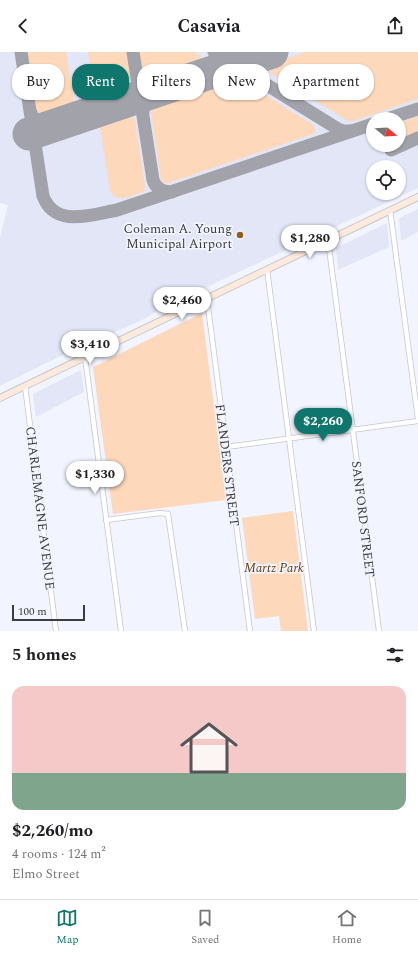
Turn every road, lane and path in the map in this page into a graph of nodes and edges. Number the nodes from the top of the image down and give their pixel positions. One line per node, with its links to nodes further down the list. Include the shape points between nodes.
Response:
1 (418, 197): 2 (main road)
2 (390, 210): 3 (main road); 9 (street)
3 (328, 240): 4 (main road); 10 (street, SANFORD STREET)
4 (267, 270): 5 (main road); 11 (street)
5 (205, 300): 6 (main road); 12 (street, FLANDERS STREET)
6 (85, 357): 7 (main road); 13 (street)
7 (25, 386): 8 (main road); 14 (street, CHARLEMAGNE AVENUE)
8 (0, 398)
9 (418, 420): 10 (street)
10 (353, 430): 11 (street); 19 (street, SANFORD STREET)
11 (289, 438): 12 (street); 18 (street)
12 (226, 447): 17 (street, FLANDERS STREET)
13 (106, 520): 15 (street); 16 (street, via 168,514)
14 (56, 631)
15 (121, 631)
16 (184, 631)
17 (250, 631)
18 (314, 631)
19 (379, 631)

